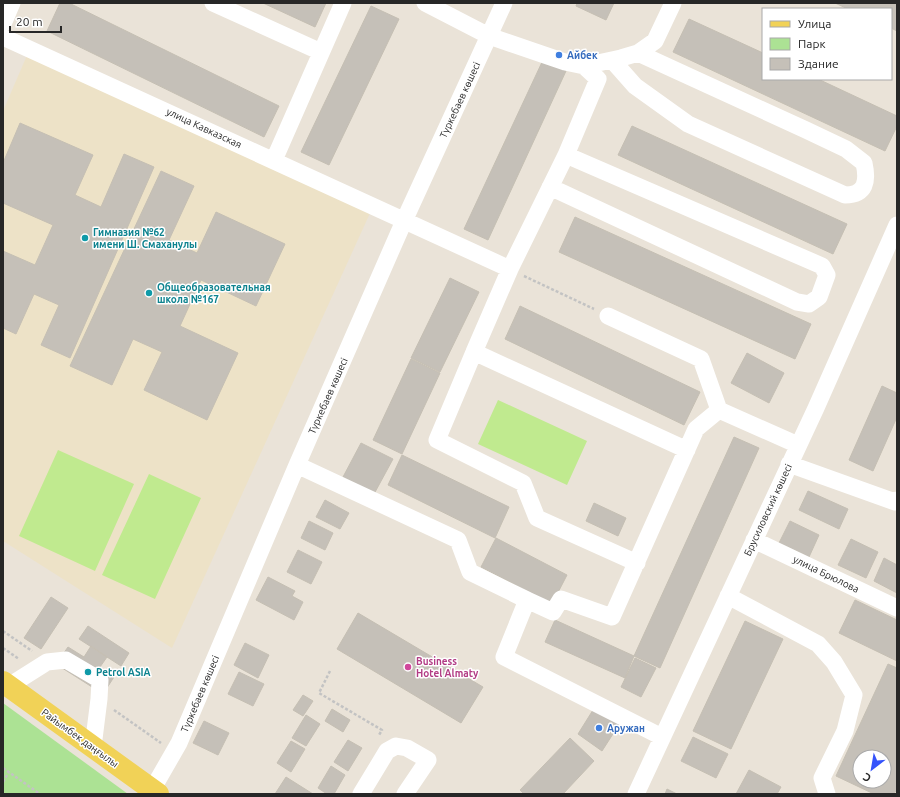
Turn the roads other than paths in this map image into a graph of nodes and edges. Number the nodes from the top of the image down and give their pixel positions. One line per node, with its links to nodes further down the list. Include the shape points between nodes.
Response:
1 (12, 3): 7 (street)
2 (213, 3): 10 (street)
3 (343, 3): 10 (street)
4 (425, 3): 9 (street)
5 (504, 3): 9 (street, Түркебаев көшесі)
6 (673, 3): 11 (street, via 655,41)
7 (3, 24)
8 (3, 36): 15 (street, улица Кавказская)
9 (490, 36): 13 (street); 17 (street, Түркебаев көшесі)
10 (321, 52): 15 (street)
11 (638, 53): 12 (street); 12 (street, via 846,149 864,163 867,178 861,190 854,195 845,195 688,124 635,86)
12 (612, 60): 13 (street)
13 (584, 66): 14 (street, via 598,79)
14 (566, 154): 16 (street); 16 (street, via 822,266 827,275 819,297 809,304 797,302)
15 (274, 160): 17 (street, улица Кавказская)
16 (550, 187): 19 (street)
17 (404, 221): 19 (street, улица Кавказская); 26 (street, Түркебаев көшесі)
18 (897, 225): 23 (street, Брусиловский көшесі)
19 (510, 269): 21 (street)
20 (608, 316): 22 (street, via 701,359)
21 (474, 352): 24 (street); 29 (street, via 437,440 523,483 537,518)
22 (719, 410): 23 (street); 24 (street, via 696,429)
23 (798, 445): 25 (street, Брусиловский көшесі)
24 (687, 450): 29 (street)
25 (789, 464): 27 (street, via 895,502); 28 (street, Брусиловский көшесі)
26 (297, 465): 31 (street, via 458,540 470,572); 36 (street, Түркебаев көшесі, via 179,742)
27 (897, 500)
28 (754, 540): 30 (street, Брусиловский көшесі); 32 (street, улица Брюлова)
29 (637, 563): 31 (street, via 612,617 561,599 553,612)
30 (728, 596): 34 (street, Брусиловский көшесі); 40 (street, via 818,644 834,662 854,695 845,731 822,778)
31 (527, 600): 34 (street, via 504,657)
32 (897, 608)
33 (6, 684): 35 (main road, Райымбек даңғылы); 35 (street, via 47,662 66,660 100,680)
34 (662, 737): 39 (street, Брусиловский көшесі)
35 (93, 748): 36 (main road, Райымбек даңғылы)
36 (155, 792)
37 (361, 794): 38 (street, via 387,751 396,746 407,748 428,760)
38 (405, 794)
39 (636, 794)
40 (827, 794)

